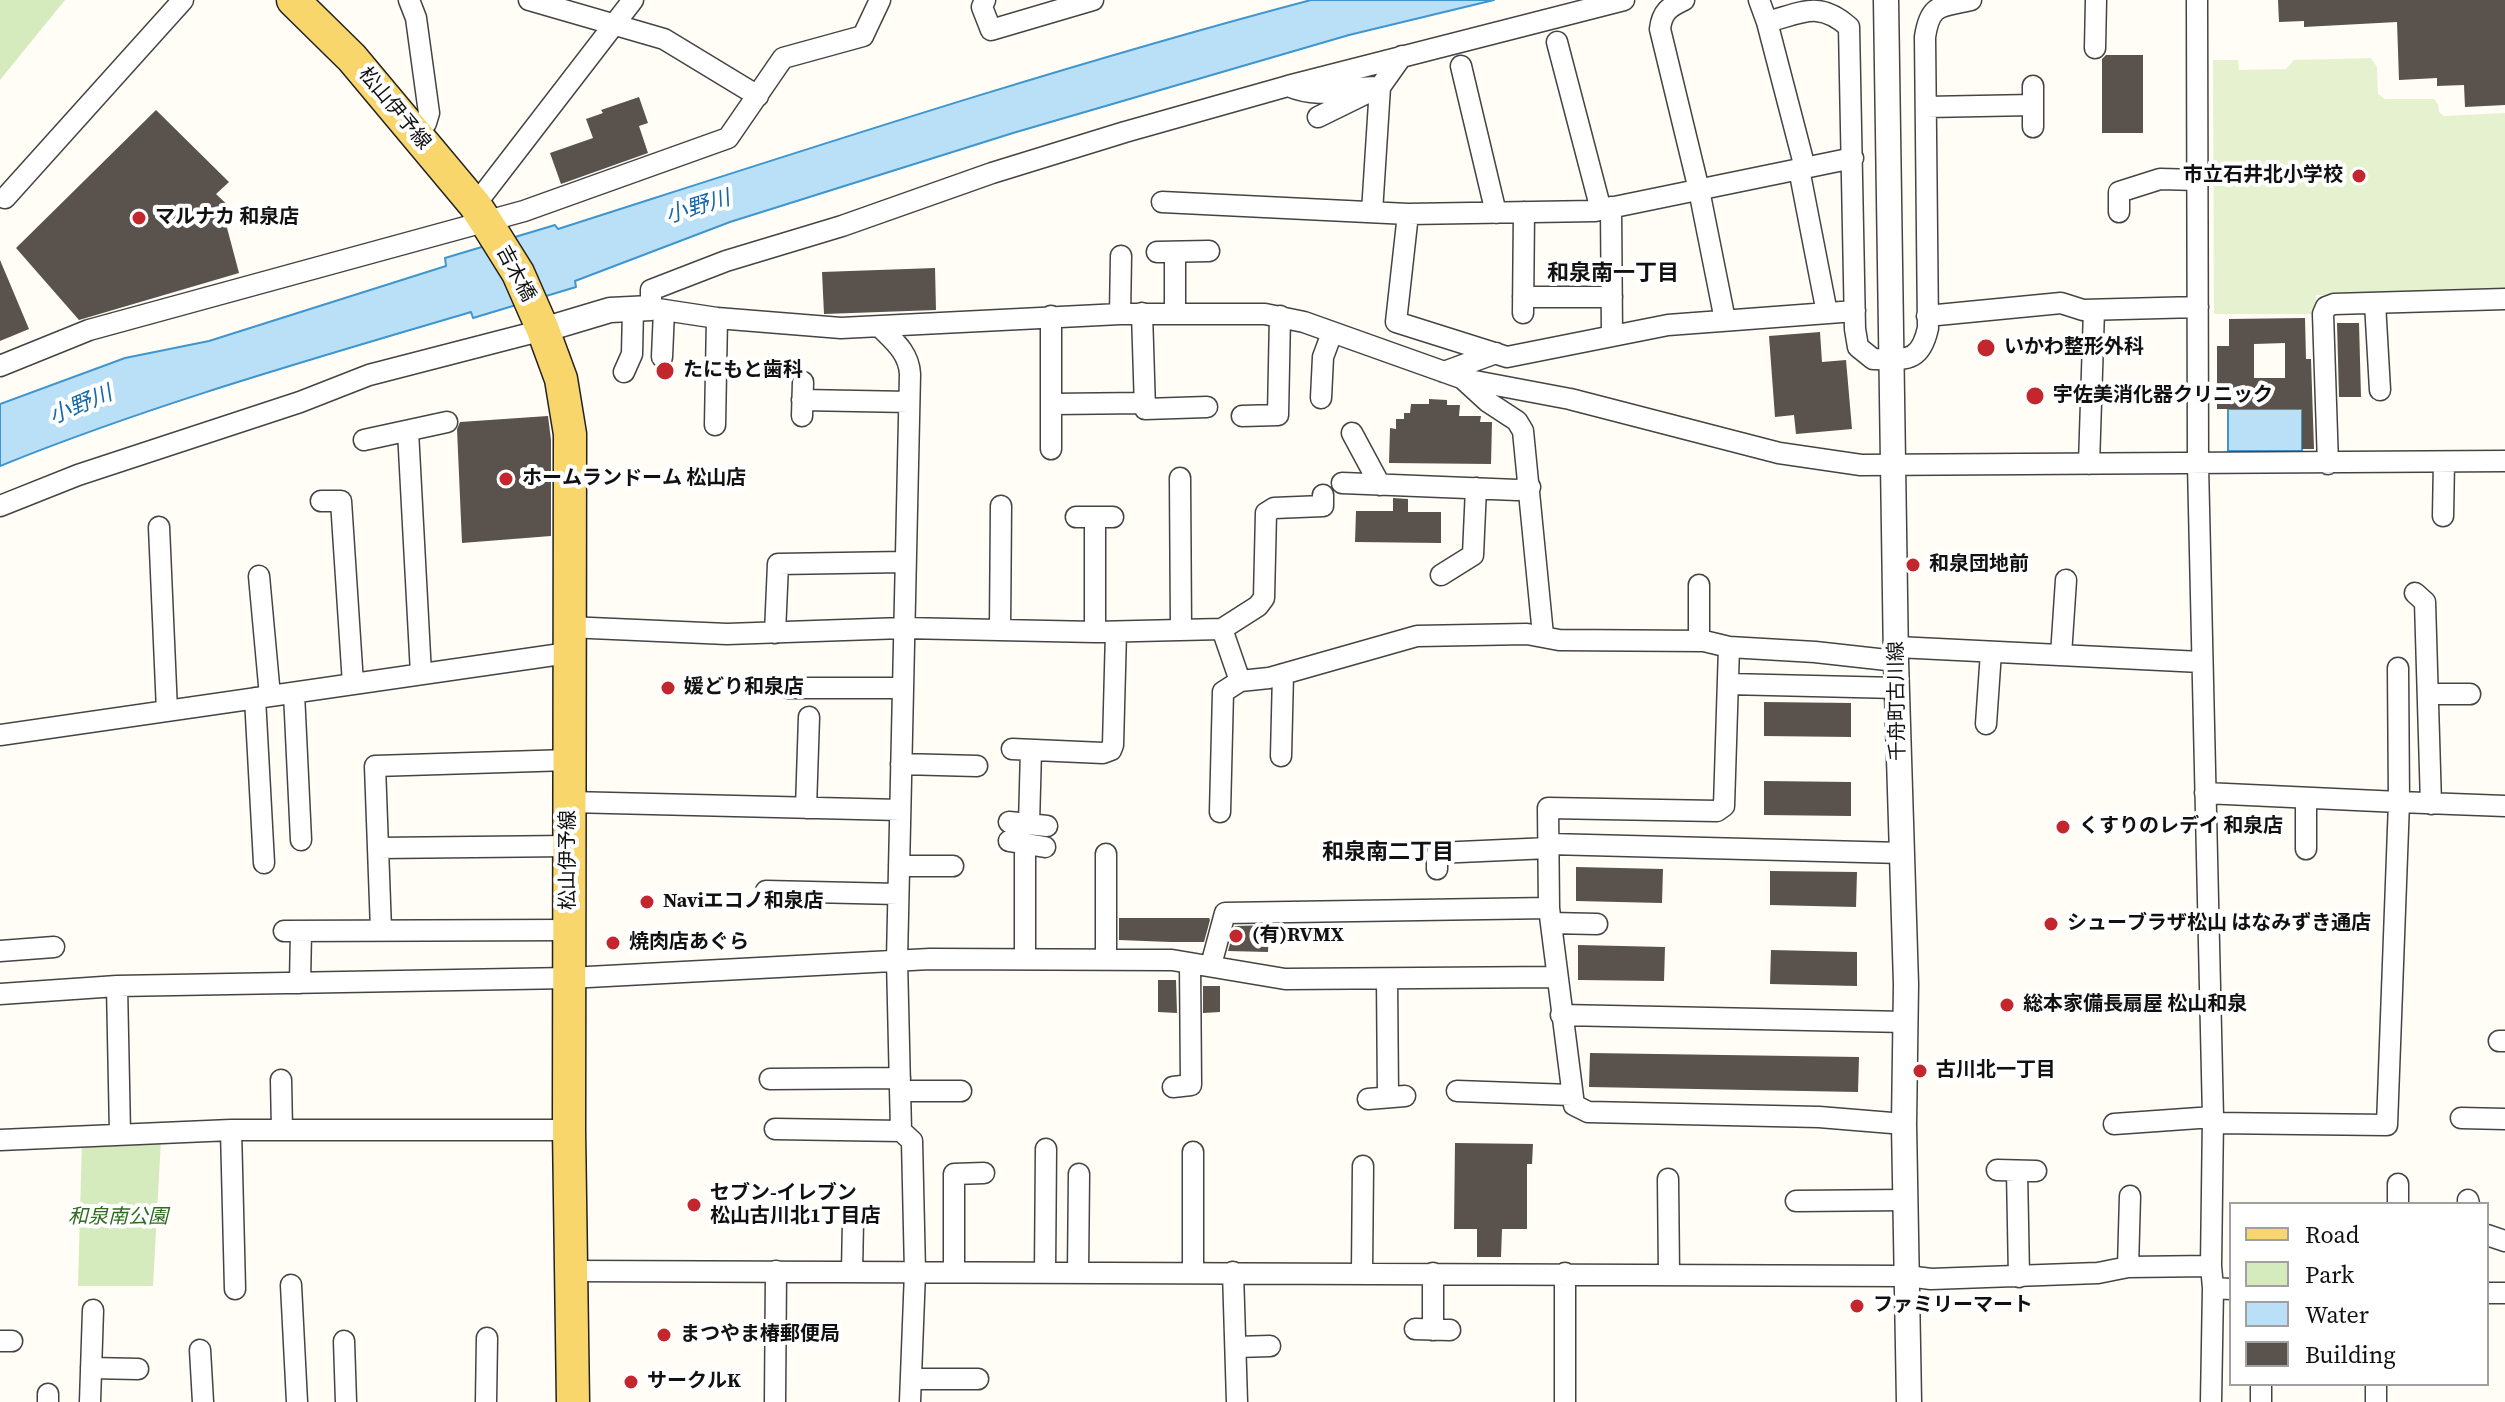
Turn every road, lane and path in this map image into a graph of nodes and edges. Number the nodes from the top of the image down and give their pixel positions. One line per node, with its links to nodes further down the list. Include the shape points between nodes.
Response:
1 (183, 0): 33 (street)
2 (293, 0): 28 (main road, 松山伊予線, via 352,58)
3 (409, 0): 28 (street, via 429,113)
4 (529, 0): 17 (street)
5 (633, 0): 17 (street)
6 (880, 0): 24 (street, via 863,36 783,58)
7 (985, 0): 8 (street, via 982,7 991,30)
8 (1093, 0)
9 (1624, 0): 20 (street)
10 (1684, 0): 32 (street, via 1661,16 1660,29)
11 (1759, 0): 16 (street)
12 (1886, 0): 66 (street, 千舟町古川線)
13 (1971, 0): 25 (street, via 1935,9 1928,18)
14 (2096, 0): 19 (street)
15 (2197, 0): 31 (street)
16 (1767, 22): 29 (street, via 1814,10 1827,11 1849,27); 30 (street)
17 (615, 23): 24 (street, via 664,39); 41 (street)
18 (1557, 42): 35 (street)
19 (2095, 48)
20 (1402, 56): 22 (street); 23 (street)
21 (1461, 66): 39 (street)
22 (1288, 86): 23 (street, via 1321,95); 48 (street, via 992,173 726,261 651,290)
23 (1380, 87): 26 (street); 36 (street)
24 (758, 96): 41 (street, via 728,138 524,211)
25 (1926, 107): 27 (street, via 2033,96); 57 (street)
26 (1318, 117)
27 (2033, 127)
28 (416, 134): 41 (main road, 松山伊予線)
29 (1853, 158): 30 (street); 50 (street)
30 (1802, 168): 32 (street); 53 (street)
31 (2198, 180): 38 (street, via 2160,179 2119,192); 47 (street)
32 (1699, 190): 35 (street); 59 (street)
33 (5, 198)
34 (1162, 202): 36 (street)
35 (1606, 208): 37 (street); 44 (street)
36 (1372, 212): 40 (street)
37 (1524, 212): 39 (street); 44 (street, via 1523,305)
38 (2119, 212)
39 (1496, 213): 40 (street)
40 (1408, 214): 64 (street, via 1396,322)
41 (483, 217): 60 (main road, 吉木橋, via 518,273); 67 (street, via 89,330)
42 (1209, 251): 52 (street, via 1166,252)
43 (1121, 256): 54 (street)
44 (1612, 297): 63 (street)
45 (2505, 299): 46 (street)
46 (2375, 303): 70 (street); 87 (street, via 2334,304 2323,314)
47 (2198, 307): 49 (street); 88 (street)
48 (650, 309): 58 (street); 60 (street, via 610,310); 65 (street); 68 (street)
49 (2094, 310): 57 (street, via 2061,303); 86 (street)
50 (1855, 311): 53 (street); 66 (street, via 1858,347 1873,359)
51 (1142, 313): 52 (street); 54 (street); 74 (street)
52 (1175, 313): 56 (street)
53 (1827, 313): 59 (street)
54 (1120, 314): 55 (street)
55 (1051, 316): 61 (street); 75 (street)
56 (1280, 316): 62 (street); 77 (street, via 1278,415)
57 (1927, 316): 66 (street, via 1924,347 1911,358)
58 (717, 318): 61 (street); 79 (street)
59 (1725, 320): 63 (street)
60 (542, 327): 97 (street, via 369,375); 116 (main road, 松山伊予線, via 561,379 570,434)
61 (880, 327): 73 (street, via 909,363)
62 (1332, 333): 69 (street); 71 (street, via 1323,357)
63 (1612, 336): 64 (street, via 1507,357)
64 (1496, 353): 69 (street)
65 (662, 357)
66 (1891, 359): 89 (street, 千舟町古川線)
67 (0, 366)
68 (624, 372)
69 (1454, 376): 89 (street, via 1570,399 1779,453); 93 (street, via 1517,421)
70 (2380, 390)
71 (1321, 398)
72 (802, 399): 73 (street)
73 (909, 402): 102 (street)
74 (1145, 403): 75 (street); 76 (street, via 1145,409)
75 (1052, 404): 83 (street)
76 (1207, 407)
77 (1242, 416)
78 (447, 422): 80 (street)
79 (715, 425)
80 (408, 431): 82 (street); 124 (street)
81 (1352, 433): 92 (street)
82 (364, 440)
83 (1051, 449)
84 (2505, 461): 85 (street)
85 (2444, 462): 87 (street); 99 (street)
86 (2089, 464): 88 (street); 89 (street)
87 (2328, 464): 88 (street)
88 (2198, 465): 122 (street)
89 (1894, 466): 120 (street, 千舟町古川線)
90 (1180, 478): 111 (street)
91 (1342, 483): 92 (street)
92 (1380, 485): 94 (street)
93 (1530, 487): 94 (street); 115 (street)
94 (1476, 488): 103 (street, via 1473,555)
95 (1323, 495): 110 (street, via 1323,506 1266,513 1264,598)
96 (321, 501): 127 (street, via 341,501 356,602)
97 (0, 506)
98 (1001, 506): 109 (street)
99 (2443, 516)
100 (1094, 517): 112 (street)
101 (159, 527): 136 (street, via 151,567 153,614)
102 (904, 562): 108 (street); 114 (street, via 778,564)
103 (1441, 575)
104 (259, 576): 135 (street)
105 (2066, 580): 121 (street)
106 (1699, 585): 117 (street)
107 (2415, 593): 133 (street, via 2425,602)
108 (903, 628): 109 (street); 114 (street); 130 (street)
109 (1000, 629): 112 (street)
110 (1222, 629): 111 (street); 126 (street)
111 (1181, 630): 113 (street)
112 (1095, 632): 113 (street)
113 (1116, 632): 174 (street, via 1111,750 1021,749 1027,834)
114 (775, 633): 116 (street)
115 (1543, 635): 117 (street, via 1559,640); 125 (street, via 1417,636)
116 (568, 640): 124 (street); 141 (main road, 松山伊予線)
117 (1699, 641): 118 (street)
118 (1729, 647): 120 (street); 128 (street)
119 (1991, 652): 120 (street); 121 (street); 138 (street)
120 (1897, 654): 131 (street, 千舟町古川線)
121 (2061, 655): 122 (street)
122 (2201, 662): 144 (street)
123 (2398, 668): 147 (street)
124 (421, 674): 127 (street)
125 (1283, 674): 126 (street); 140 (street)
126 (1240, 681): 153 (street, via 1223,692)
127 (353, 684): 132 (street)
128 (1728, 684): 131 (street); 152 (street, via 1724,806)
129 (789, 688): 130 (street)
130 (902, 688): 142 (street)
131 (1897, 688): 161 (street, 千舟町古川線)
132 (294, 693): 135 (street); 154 (street, via 293,806)
133 (2428, 694): 134 (street); 148 (street)
134 (2470, 694)
135 (262, 697): 136 (street); 160 (street, via 250,774)
136 (167, 711): 139 (street)
137 (809, 717): 150 (street)
138 (1986, 724)
139 (0, 735)
140 (1281, 756)
141 (569, 760): 146 (main road, 松山伊予線); 157 (street, via 375,766)
142 (901, 764): 143 (street); 151 (street)
143 (977, 766)
144 (2205, 793): 145 (street); 197 (street)
145 (2306, 798): 147 (street); 159 (street)
146 (569, 802): 150 (street); 155 (main road, 松山伊予線)
147 (2399, 802): 148 (street); 197 (street, via 2387,1125)
148 (2431, 804): 149 (street)
149 (2505, 806)
150 (806, 808): 151 (street)
151 (900, 810): 163 (street)
152 (1717, 811): 156 (street, via 1548,808); 158 (street)
153 (1220, 812)
154 (301, 840)
155 (569, 846): 157 (street); 171 (main road, 松山伊予線)
156 (1549, 846): 158 (street); 165 (street, via 1437,853); 168 (street)
157 (378, 848): 170 (street)
158 (1716, 849): 161 (street)
159 (2306, 849)
160 (258, 851)
161 (1902, 853): 186 (street, 千舟町古川線)
162 (1106, 854): 175 (street)
163 (899, 866): 164 (street); 167 (street)
164 (953, 866)
165 (1437, 869)
166 (766, 891): 167 (street)
167 (898, 894): 176 (street)
168 (1550, 916): 169 (street); 178 (street, via 1225,913); 179 (street)
169 (1597, 924)
170 (381, 930): 171 (street); 182 (street, via 292,931)
171 (569, 930): 180 (main road, 松山伊予線)
172 (54, 947): 173 (street, via 21,941)
173 (0, 951)
174 (1025, 959): 175 (street); 176 (street)
175 (1106, 959): 177 (street)
176 (897, 960): 180 (street); 189 (street)
177 (1190, 963): 178 (street); 190 (street, via 1191,1085)
178 (1211, 965): 181 (street, via 1285,979)
179 (1556, 977): 181 (street); 185 (street)
180 (569, 978): 182 (street); 203 (main road, 松山伊予線)
181 (1387, 979): 193 (street)
182 (300, 983): 183 (street)
183 (117, 986): 184 (street); 205 (street)
184 (0, 994)
185 (1561, 1015): 186 (street); 192 (street)
186 (1906, 1022): 198 (street, 千舟町古川線)
187 (770, 1079): 189 (street)
188 (281, 1080): 202 (street)
189 (900, 1085): 194 (street); 204 (street)
190 (1173, 1087)
191 (1457, 1091): 192 (street)
192 (1571, 1095): 198 (street, via 1574,1105 1588,1112)
193 (1387, 1097)
194 (948, 1098)
195 (2461, 1118): 196 (street)
196 (2505, 1119)
197 (2213, 1120): 199 (street); 218 (street)
198 (1904, 1124): 215 (street, 千舟町古川線)
199 (2114, 1124)
200 (775, 1129): 204 (street)
201 (231, 1130): 202 (street); 205 (street); 237 (street, via 224,1253)
202 (282, 1130): 203 (street)
203 (569, 1130): 220 (main road, 松山伊予線)
204 (901, 1131): 223 (street, via 912,1141)
205 (120, 1133): 206 (street)
206 (0, 1140)
207 (1046, 1149): 225 (street)
208 (1187, 1164): 227 (street)
209 (1363, 1166): 229 (street)
210 (2017, 1171): 234 (street)
211 (984, 1173): 224 (street, via 954,1174)
212 (1079, 1174): 226 (street)
213 (1668, 1179): 232 (street)
214 (2130, 1196): 219 (street)
215 (1906, 1200): 216 (street); 233 (street, 千舟町古川線)
216 (1796, 1201)
217 (853, 1221): 222 (street)
218 (2211, 1266): 219 (street); 236 (street)
219 (2128, 1267): 234 (street)
220 (571, 1271): 221 (street); 254 (main road, 松山伊予線)
221 (776, 1271): 222 (street); 255 (street)
222 (852, 1272): 223 (street)
223 (915, 1272): 224 (street); 247 (street)
224 (954, 1272): 225 (street)
225 (1045, 1272): 226 (street)
226 (1078, 1272): 227 (street)
227 (1193, 1272): 228 (street)
228 (1233, 1272): 229 (street); 243 (street)
229 (1362, 1272): 230 (street)
230 (1433, 1273): 231 (street); 239 (street)
231 (1565, 1273): 232 (street); 258 (street)
232 (1669, 1274): 233 (street)
233 (1907, 1276): 234 (street); 259 (street, 千舟町古川線)
234 (2019, 1277)
235 (291, 1285): 251 (street)
236 (2222, 1288): 260 (street)
237 (235, 1289)
238 (93, 1310): 245 (street)
239 (1433, 1330)
240 (487, 1338): 253 (street)
241 (344, 1341): 252 (street)
242 (1270, 1346): 243 (street)
243 (1236, 1347): 257 (street)
244 (200, 1350): 250 (street)
245 (91, 1368): 246 (street); 249 (street)
246 (138, 1369)
247 (911, 1379): 248 (street); 256 (street)
248 (978, 1379)
249 (90, 1402)
250 (203, 1402)
251 (297, 1402)
252 (346, 1402)
253 (486, 1402)
254 (573, 1402)
255 (775, 1402)
256 (910, 1402)
257 (1237, 1402)
258 (1565, 1402)
259 (1909, 1402)
260 (2211, 1402)

